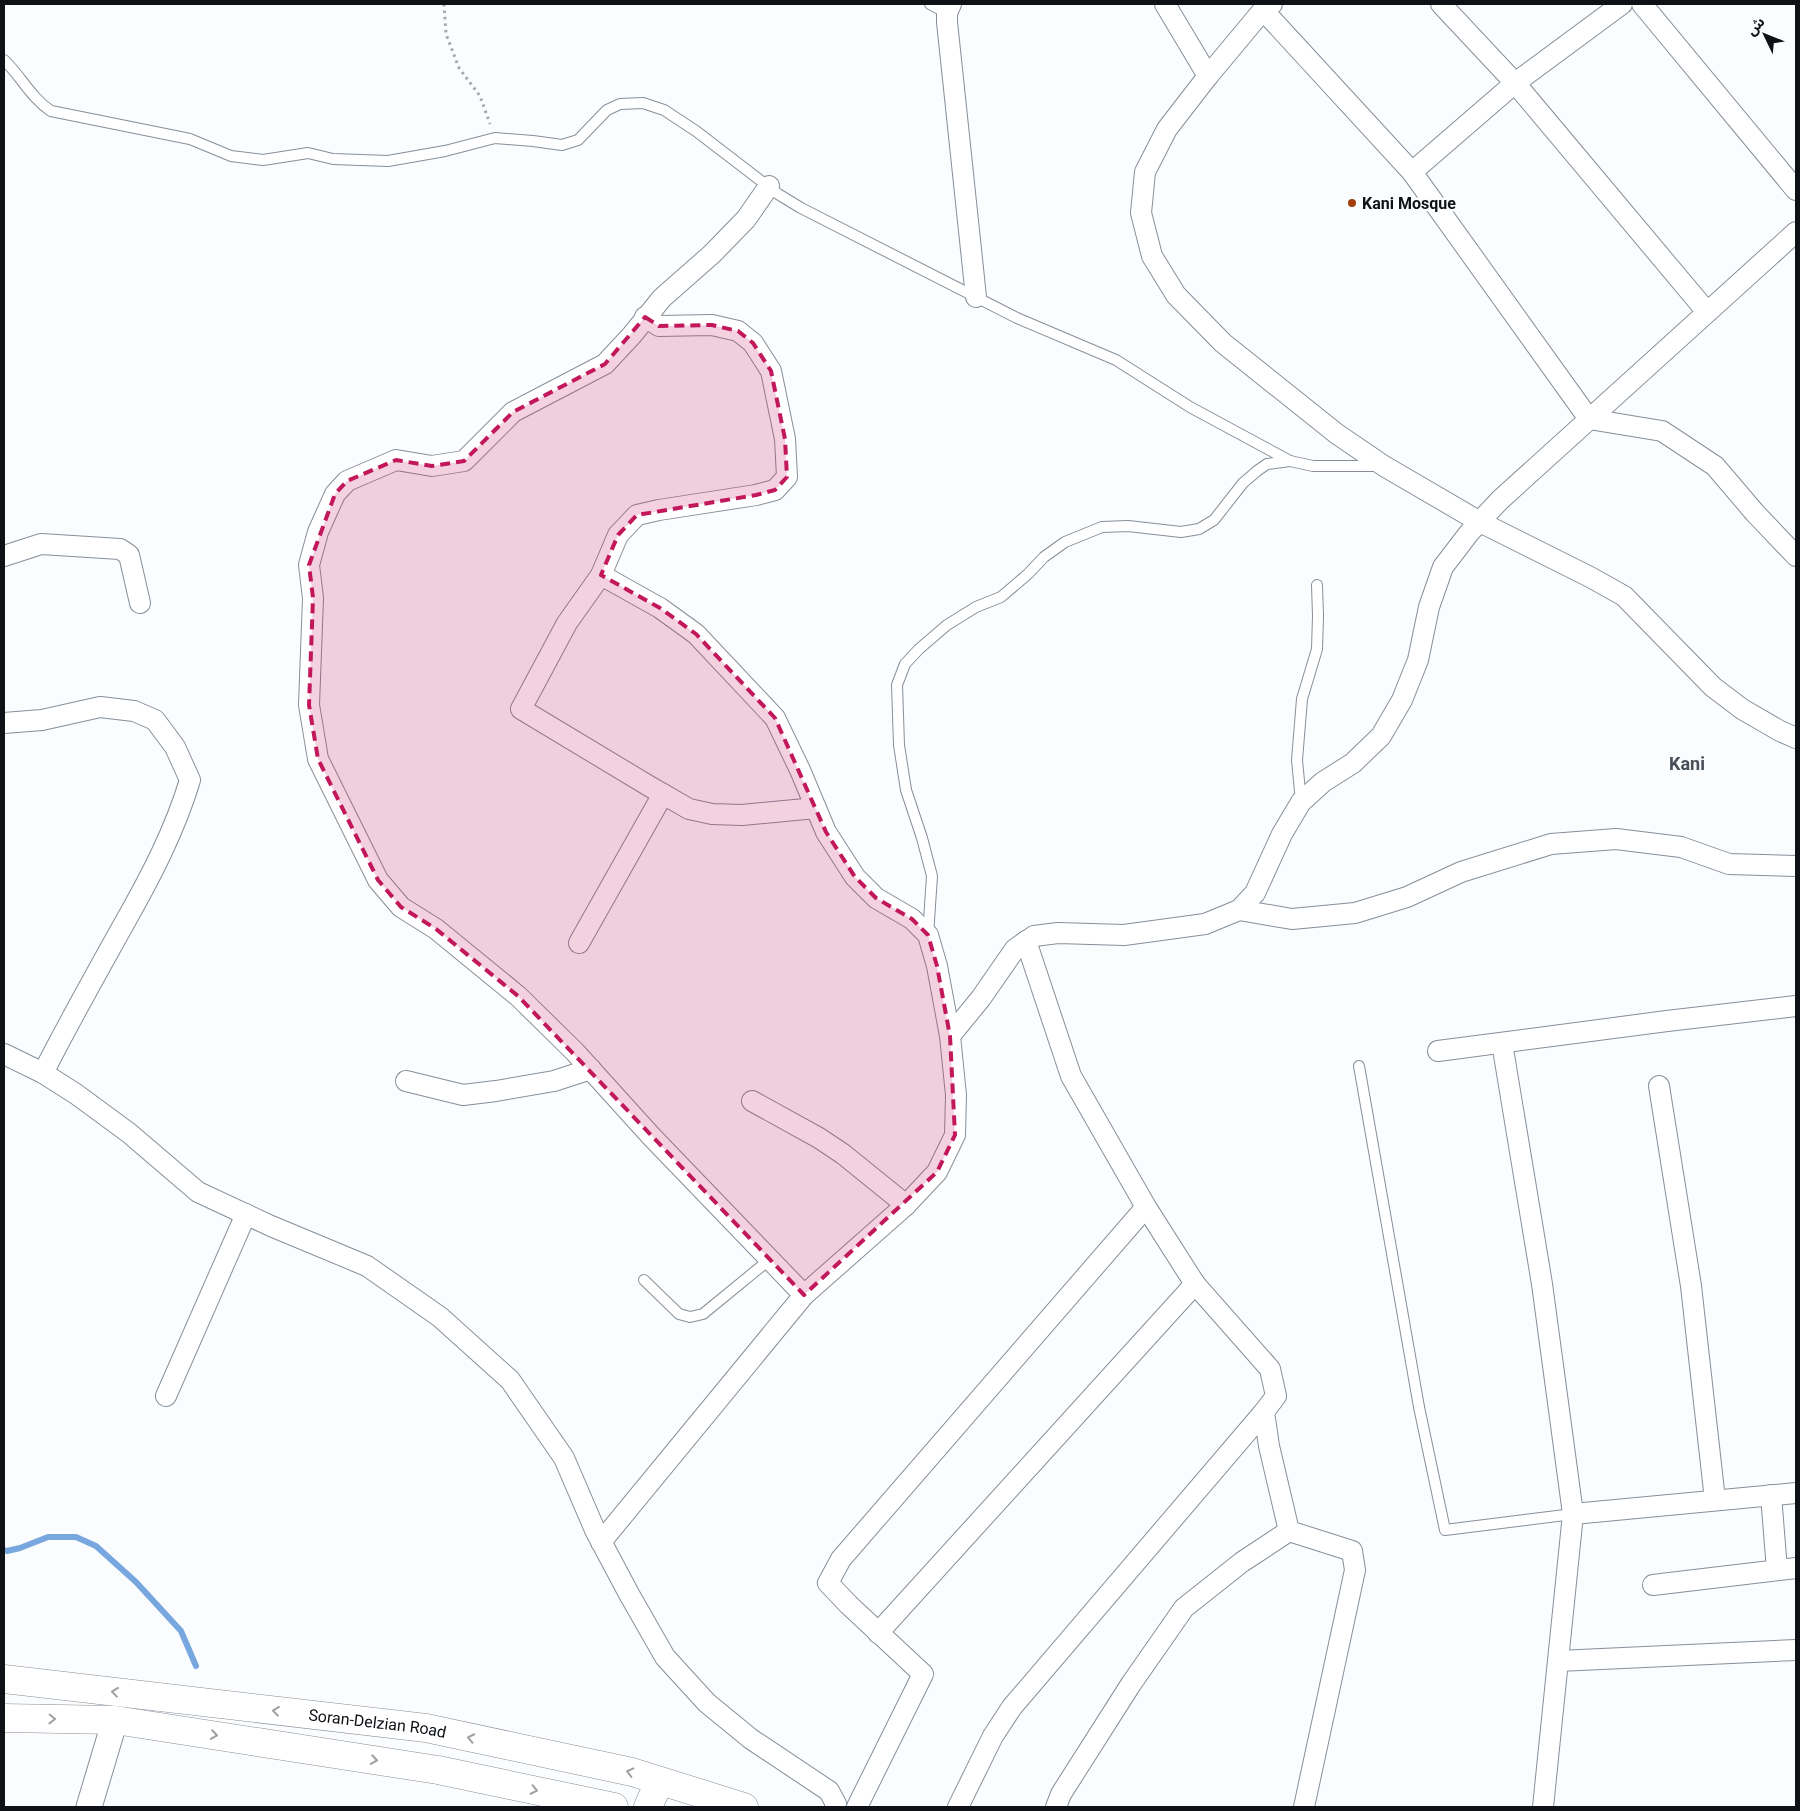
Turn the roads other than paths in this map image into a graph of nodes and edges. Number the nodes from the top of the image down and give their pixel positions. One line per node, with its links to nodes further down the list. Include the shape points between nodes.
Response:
1 (1166, 4): 8 (street)
2 (1441, 4): 9 (street)
3 (1622, 4): 9 (street)
4 (1642, 4): 12 (street)
5 (943, 7): 14 (street)
6 (1268, 7): 8 (street); 10 (street)
7 (4, 60): 11 (lane, via 40,104 51,111 190,139 231,156 263,160 308,153 333,159 388,161 495,138 562,145 578,140 606,110 620,104 643,103 664,110 696,131)
8 (1208, 76): 19 (street, via 1168,129 1145,172 1141,212 1152,256 1176,295 1223,342 1337,434)
9 (1515, 83): 10 (street); 15 (street)
10 (1412, 172): 17 (street)
11 (769, 186): 14 (lane, via 801,208); 16 (street, via 746,219)
12 (1796, 190)
13 (1796, 232): 15 (street)
14 (976, 297): 18 (lane, via 1116,360 1190,407)
15 (1707, 312): 17 (street)
16 (645, 317): 23 (street, via 659,326 712,325 738,331 752,343 771,371 785,439 787,477 775,490 756,495 637,515 618,535); 42 (street, via 605,364 513,412 464,461 432,466 396,460 347,481 335,494 318,532 310,565 313,598 309,705 318,759 378,880 401,907 436,930 518,996)
17 (1589, 419): 20 (street); 22 (street, via 1662,431 1715,466)
18 (1290, 461): 19 (lane, via 1313,466); 33 (lane, via 1267,464 1243,483 1214,520 1199,529 1181,532 1128,526 1102,527 1065,542 1001,597 976,607 947,625 905,664 897,685 899,745 906,790 932,876)
19 (1384, 466): 20 (street)
20 (1480, 522): 27 (street, via 1624,596 1713,687 1742,709); 29 (street, via 1444,567 1429,607 1418,660 1402,700 1380,736 1353,763 1323,782)
21 (4, 556): 25 (street, via 41,544 120,549 129,555)
22 (1796, 556)
23 (601, 576): 28 (street, via 567,623 522,710); 30 (street, via 660,608 696,634 775,718)
24 (1317, 585): 29 (lane, via 1317,649 1302,699 1298,751)
25 (140, 603)
26 (4, 723): 43 (street, via 42,720 100,707 134,711 155,720 175,747 190,780 181,810 154,870)
27 (1796, 738)
28 (663, 794): 30 (street, via 690,809 712,814 742,816); 35 (street)
29 (1301, 802): 32 (street, via 1282,834 1255,893)
30 (816, 808): 33 (street, via 826,832 855,877 876,898 912,918)
31 (1796, 866): 32 (street, via 1729,864 1681,847 1616,839 1551,844 1461,872 1407,897 1355,913 1292,919)
32 (1239, 910): 34 (street, via 1205,924 1124,935 1058,933 1034,936)
33 (928, 935): 37 (street)
34 (1026, 941): 37 (street, via 1015,949); 48 (street, via 1071,1076)
35 (580, 944)
36 (1796, 1006): 38 (street)
37 (950, 1036): 47 (street, via 956,1095 955,1135 937,1172)
38 (1502, 1043): 39 (street); 59 (street, via 1542,1284)
39 (1438, 1051)
40 (4, 1054): 43 (street)
41 (1359, 1066): 59 (lane, via 1444,1530)
42 (591, 1070): 44 (street, via 554,1080 463,1095); 50 (street)
43 (43, 1073): 49 (street, via 129,1132 198,1192)
44 (406, 1081)
45 (1659, 1086): 58 (street, via 1691,1286)
46 (752, 1100): 47 (street, via 835,1149)
47 (906, 1205): 53 (street)
48 (1146, 1207): 52 (street); 64 (street, via 841,1559 828,1583)
49 (246, 1214): 54 (street); 61 (street, via 367,1266 440,1317 510,1380 564,1458)
50 (769, 1260): 51 (lane, via 704,1314 690,1317 679,1314); 53 (street)
51 (644, 1280)
52 (1195, 1284): 55 (street, via 1270,1369 1276,1396); 64 (street)
53 (804, 1295): 61 (street)
54 (166, 1396)
55 (1264, 1412): 60 (street); 78 (street, via 1012,1707 993,1736)
56 (1796, 1493): 57 (street)
57 (1772, 1495): 58 (street); 62 (street)
58 (1715, 1500): 59 (street)
59 (1573, 1514): 66 (street)
60 (1288, 1531): 79 (street, via 1184,1608 1126,1692); 80 (street, via 1352,1551 1356,1570)
61 (601, 1542): 76 (street, via 664,1657 707,1703 751,1739 829,1791)
62 (1787, 1569): 63 (street)
63 (1653, 1584)
64 (878, 1633): 77 (street, via 923,1674)
65 (1796, 1650): 66 (street)
66 (1558, 1661): 81 (street)
67 (4, 1679): 70 (main road, Soran-Delzian Road, one-way to 67, via 632,1772 426,1728)
68 (4, 1718): 69 (main road, one-way to 69)
69 (115, 1720): 72 (street); 73 (main road, one-way to 73, via 438,1770)
70 (656, 1780): 71 (main road, Soran-Delzian Road); 74 (main road, via 656,1789)
71 (699, 1801): 75 (main road, Soran-Delzian Road)
72 (89, 1807)
73 (614, 1807)
74 (648, 1807)
75 (744, 1807)
76 (835, 1807)
77 (857, 1807)
78 (958, 1807)
79 (1056, 1807)
80 (1304, 1807)
81 (1543, 1807)

